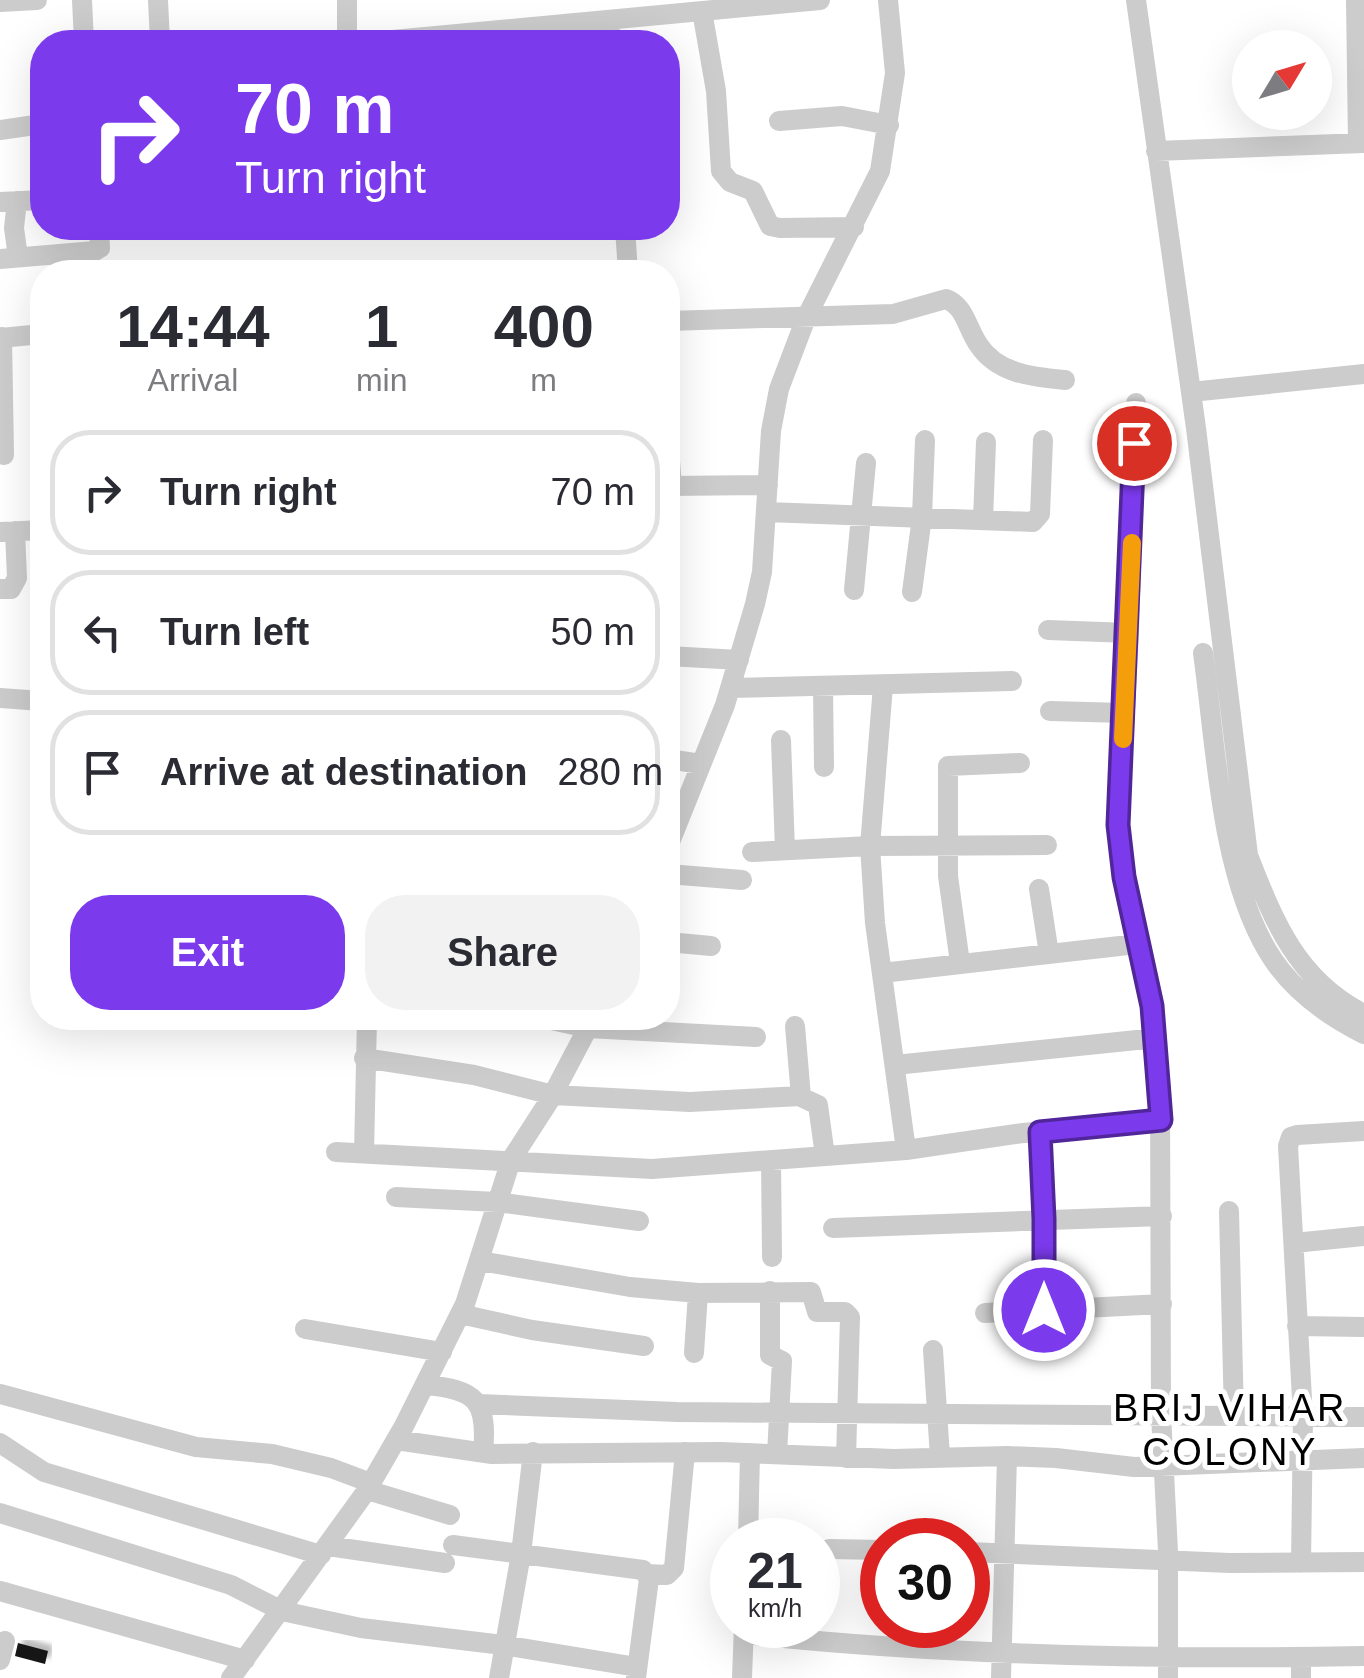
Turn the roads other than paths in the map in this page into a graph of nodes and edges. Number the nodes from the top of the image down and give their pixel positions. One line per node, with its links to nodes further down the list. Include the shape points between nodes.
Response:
1 (38, 0): 9 (street)
2 (82, 0): 13 (street)
3 (158, 0): 14 (street)
4 (346, 0): 15 (street)
5 (820, 0): 11 (street)
6 (888, 0): 19 (street, via 895,73)
7 (1136, 0): 23 (street)
8 (1356, 0): 22 (street)
9 (0, 2)
10 (633, 8): 11 (street); 12 (street)
11 (702, 11): 25 (street, via 724,178 753,191 770,226)
12 (609, 20): 16 (street); 17 (street)
13 (83, 30)
14 (159, 30)
15 (347, 30)
16 (500, 30)
17 (610, 30)
18 (779, 121): 19 (street, via 842,116)
19 (889, 125): 25 (street, via 880,171)
20 (30, 126): 21 (street)
21 (0, 130)
22 (1361, 143): 23 (street)
23 (1156, 151): 34 (street)
24 (8, 201): 27 (street, via 14,235)
25 (854, 227): 28 (street)
26 (100, 240): 27 (street, via 95,251)
27 (9, 258)
28 (806, 318): 29 (street); 33 (street, via 906,312 946,299 961,310 990,359 1028,376); 41 (street, via 774,407)
29 (680, 321)
30 (30, 335): 31 (street)
31 (1, 338): 39 (street)
32 (1364, 374): 34 (street)
33 (1065, 380)
34 (1191, 392): 84 (street, via 1248,855 1274,917 1309,974)
35 (1136, 403): 52 (street)
36 (926, 440): 45 (street)
37 (1042, 440): 46 (street, via 1038,518)
38 (986, 442): 46 (street)
39 (4, 455)
40 (866, 463): 44 (street)
41 (768, 485): 42 (street); 43 (street)
42 (680, 486)
43 (767, 512): 44 (street); 55 (street, via 762,572)
44 (863, 516): 45 (street); 49 (street)
45 (922, 517): 46 (street); 50 (street)
46 (984, 520)
47 (8, 532): 48 (street, via 15,585)
48 (0, 589)
49 (854, 590)
50 (912, 592)
51 (1048, 630): 52 (street)
52 (1129, 632): 63 (street)
53 (1203, 653): 89 (street, via 1234,870 1248,910 1267,952 1293,984)
54 (680, 657): 55 (street)
55 (739, 660): 59 (street)
56 (1012, 681): 57 (street)
57 (883, 686): 58 (street); 72 (street)
58 (823, 687): 59 (street); 68 (street)
59 (730, 688): 67 (street)
60 (0, 698): 61 (street)
61 (30, 700)
62 (1050, 711): 63 (street)
63 (1124, 713): 79 (street, via 1118,825)
64 (781, 740): 73 (street)
65 (680, 761): 67 (street)
66 (1020, 763): 71 (street, via 948,766)
67 (701, 764): 69 (street)
68 (824, 768)
69 (680, 800)
70 (1047, 844): 71 (street)
71 (948, 845): 72 (street); 82 (street)
72 (870, 846): 73 (street); 83 (street)
73 (786, 850): 74 (street)
74 (752, 852)
75 (680, 875): 76 (street)
76 (742, 880)
77 (1038, 889): 81 (street)
78 (680, 943): 80 (street)
79 (1137, 944): 81 (street); 91 (street)
80 (710, 946)
81 (1049, 954): 82 (street)
82 (960, 963): 83 (street)
83 (882, 973): 93 (street)
84 (1364, 1014)
85 (796, 1026): 95 (street)
86 (365, 1030): 92 (street)
87 (587, 1030): 94 (street)
88 (679, 1030): 90 (street)
89 (1364, 1034)
90 (756, 1037)
91 (1156, 1038): 93 (street); 96 (street)
92 (364, 1058): 94 (street); 101 (street)
93 (896, 1066): 99 (street)
94 (553, 1095): 95 (street, via 690,1102); 103 (street)
95 (802, 1096): 102 (street, via 818,1105)
96 (1161, 1120): 98 (street); 108 (street)
97 (1364, 1130): 113 (street, via 1289,1141)
98 (1040, 1132): 99 (street); 109 (street)
99 (906, 1150): 102 (street)
100 (336, 1152): 101 (street)
101 (364, 1153): 103 (street)
102 (825, 1156): 104 (street)
103 (510, 1160): 104 (street, via 652,1168); 106 (street)
104 (772, 1160): 114 (street)
105 (396, 1197): 106 (street)
106 (496, 1202): 110 (street); 115 (street)
107 (1229, 1211): 136 (street)
108 (1162, 1216): 109 (street); 118 (street)
109 (1044, 1219): 111 (street); 119 (street)
110 (640, 1221)
111 (833, 1228)
112 (1364, 1236): 113 (street)
113 (1294, 1242): 122 (street)
114 (772, 1257)
115 (480, 1261): 117 (street); 121 (street)
116 (770, 1291): 117 (street); 132 (street, via 770,1355 782,1361); 133 (street, via 809,1291 817,1312 849,1314)
117 (698, 1293): 128 (street)
118 (1162, 1304): 119 (street); 135 (street)
119 (1044, 1310): 120 (street)
120 (985, 1313)
121 (460, 1314): 125 (street); 127 (street)
122 (1298, 1326): 123 (street); 137 (street)
123 (1364, 1327)
124 (305, 1329): 127 (street)
125 (644, 1346)
126 (933, 1350): 134 (street)
127 (442, 1352): 129 (street)
128 (694, 1353)
129 (424, 1384): 131 (street, via 454,1388); 139 (street)
130 (0, 1394): 152 (street, via 196,1446 331,1468)
131 (478, 1404): 132 (street); 141 (street)
132 (780, 1411): 133 (street); 145 (street)
133 (849, 1412): 134 (street); 148 (street)
134 (938, 1412): 135 (street); 147 (street)
135 (1161, 1414): 136 (street); 151 (street)
136 (1234, 1416): 137 (street)
137 (1303, 1417): 138 (street); 150 (street)
138 (1364, 1417)
139 (396, 1440): 141 (street); 152 (street)
140 (0, 1442): 156 (street, via 44,1472)
141 (483, 1452): 142 (street)
142 (532, 1452): 143 (street); 159 (street)
143 (685, 1452): 144 (street); 163 (street, via 674,1568 667,1575)
144 (750, 1453): 145 (street); 155 (street)
145 (777, 1454): 148 (street)
146 (1007, 1456): 147 (street); 151 (street); 158 (street)
147 (940, 1457): 148 (street)
148 (846, 1458)
149 (1364, 1458): 150 (street)
150 (1302, 1460): 151 (street); 161 (street)
151 (1163, 1465): 160 (street)
152 (369, 1486): 154 (street); 156 (street)
153 (0, 1513): 165 (street, via 230,1586)
154 (450, 1516)
155 (749, 1518)
156 (324, 1551): 159 (street); 165 (street)
157 (990, 1553): 158 (street)
158 (1005, 1553): 160 (street); 169 (street)
159 (521, 1554): 163 (street); 167 (street)
160 (1167, 1558): 161 (street); 172 (street)
161 (1302, 1562): 162 (street)
162 (1364, 1562)
163 (648, 1574): 174 (street)
164 (0, 1591): 171 (street)
165 (282, 1611): 167 (street); 171 (street)
166 (840, 1640): 169 (street)
167 (504, 1645): 174 (street); 176 (street)
168 (743, 1648): 177 (street)
169 (1003, 1651): 172 (street); 178 (street)
170 (1364, 1656): 173 (street)
171 (245, 1660): 175 (street)
172 (1168, 1668): 173 (street)
173 (1301, 1668)
174 (636, 1673)
175 (231, 1678)
176 (499, 1678)
177 (742, 1678)
178 (1001, 1678)

